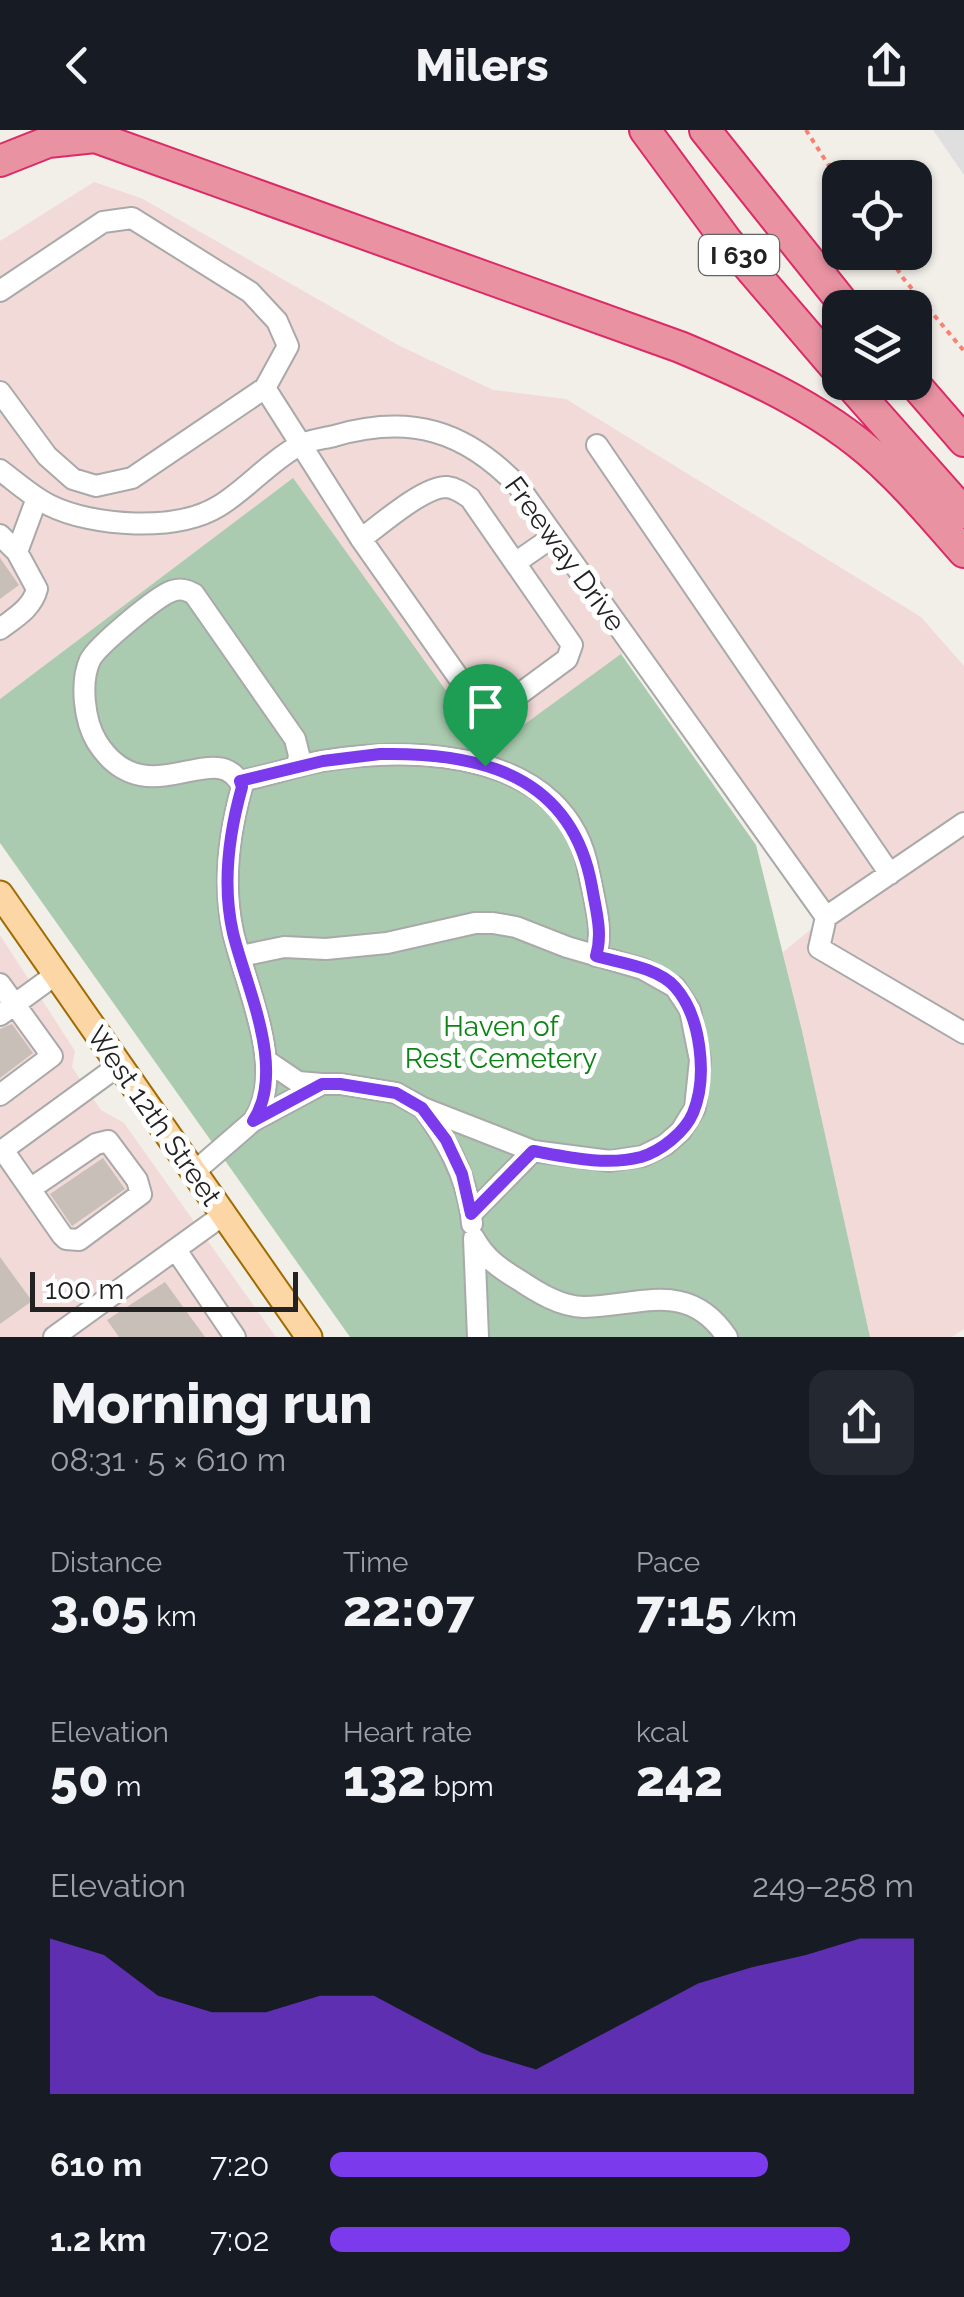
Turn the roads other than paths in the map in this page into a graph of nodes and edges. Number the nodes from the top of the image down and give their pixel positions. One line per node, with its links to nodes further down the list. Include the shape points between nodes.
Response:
1 (645, 130): 7 (highway, I 630, via 726,240)
2 (705, 130): 5 (highway, I 630)
3 (86, 134): 4 (highway); 22 (highway, via 747,375 824,419 889,469)
4 (0, 161)
5 (833, 290)
6 (0, 292): 8 (street, via 103,222 132,218 250,292 277,322 288,346)
7 (822, 352)
8 (264, 388): 9 (street, via 132,478 96,486 73,479 47,456); 13 (street)
9 (2, 398)
10 (864, 400): 17 (highway)
11 (929, 400): 12 (highway)
12 (964, 440)
13 (300, 444): 16 (street, Freeway Drive, via 196,518 106,520); 19 (street, Freeway Drive, via 385,426 457,439 500,466); 20 (street)
14 (597, 445): 28 (street)
15 (0, 470): 16 (street, Freeway Drive)
16 (36, 498): 21 (street)
17 (964, 513)
18 (0, 535): 21 (street)
19 (554, 536): 23 (street); 30 (street, Freeway Drive)
20 (361, 539): 23 (street, via 427,492 447,487 470,498); 23 (street, via 487,718 567,659 572,645)
21 (17, 552): 24 (street, via 38,589 26,610)
22 (964, 552)
23 (515, 563)
24 (0, 629)
25 (297, 767): 26 (street); 26 (street, via 295,739 194,594 169,592 92,654 85,701 93,734 116,764 135,774 160,778 216,766); 32 (street, via 426,754 512,774 531,786 562,814 587,860 599,928)
26 (240, 781): 31 (street, via 228,891)
27 (964, 823): 28 (street)
28 (890, 874): 30 (street)
29 (0, 894): 33 (main road, West 12th Street)
30 (826, 918): 36 (street, via 819,948)
31 (241, 956): 32 (street, via 284,947 387,943 475,923 516,927); 37 (street)
32 (596, 956): 44 (street, via 643,969 675,987 690,1010 700,1060 695,1108 681,1131 643,1156 610,1161)
33 (55, 975): 35 (street); 38 (main road, West 12th Street)
34 (0, 984): 35 (street)
35 (7, 1010): 40 (street, via 52,1056)
36 (964, 1033)
37 (266, 1061): 39 (street, via 298,1082); 42 (street, via 263,1101)
38 (118, 1066): 43 (street); 45 (main road, West 12th Street)
39 (322, 1084): 41 (street, via 396,1093); 42 (street)
40 (0, 1094)
41 (422, 1108): 44 (street); 47 (street, via 454,1156)
42 (253, 1121): 45 (street)
43 (2, 1151): 46 (street)
44 (533, 1151): 47 (street)
45 (194, 1173): 48 (main road, West 12th Street)
46 (30, 1188): 46 (street, via 72,1241 141,1194 138,1180 104,1141)
47 (471, 1214): 49 (street)
48 (223, 1216): 50 (street); 53 (main road, West 12th Street)
49 (474, 1238): 54 (street); 55 (street, via 494,1264 554,1299 583,1307 683,1301 711,1317)
50 (176, 1250): 51 (street); 52 (street)
51 (67, 1333)
52 (236, 1337)
53 (310, 1337)
54 (478, 1337)
55 (727, 1337)

